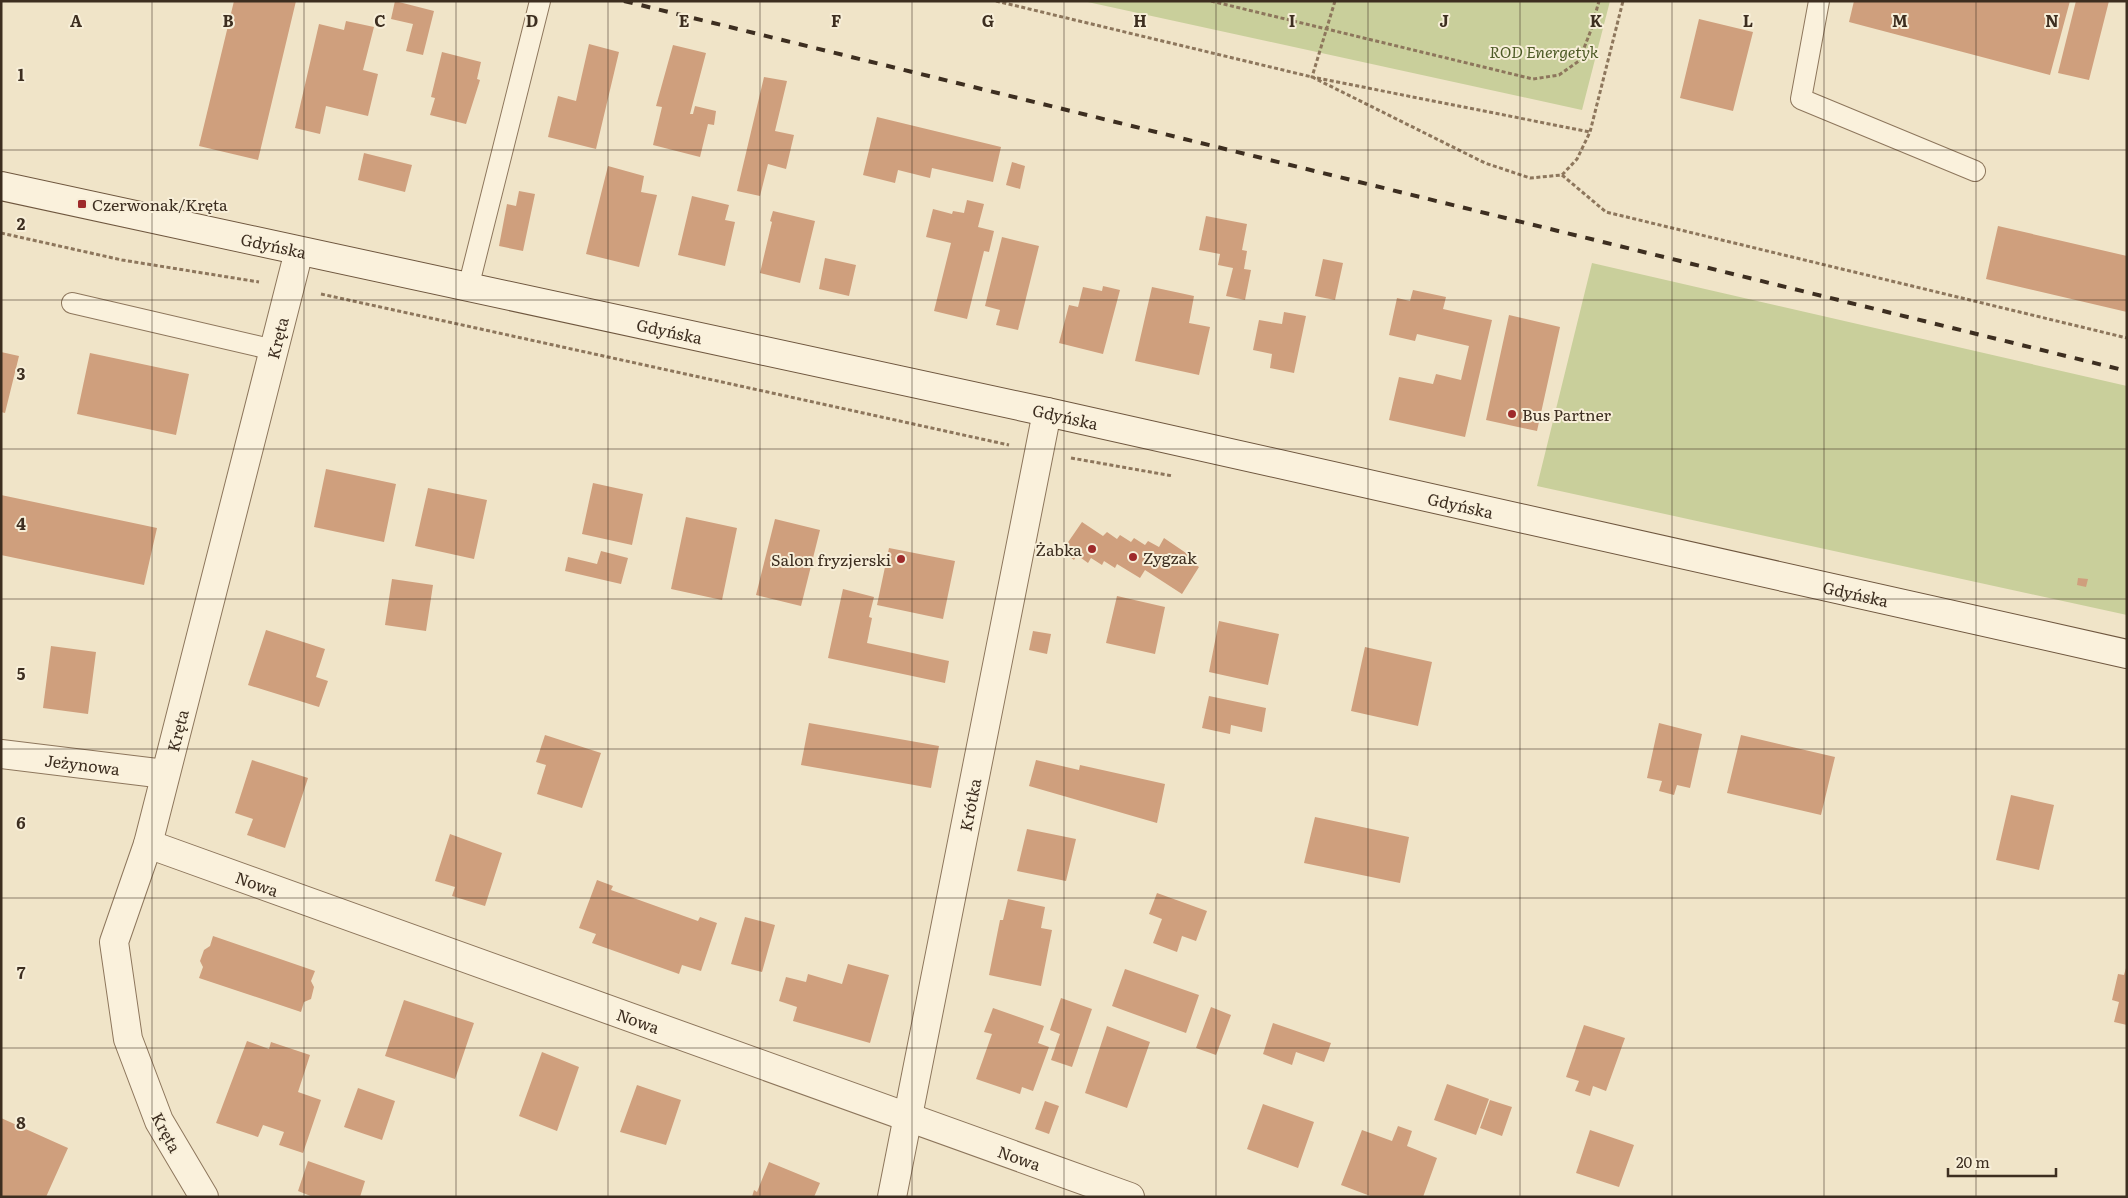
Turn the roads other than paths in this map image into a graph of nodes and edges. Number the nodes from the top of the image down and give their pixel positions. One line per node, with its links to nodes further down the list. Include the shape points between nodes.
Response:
1 (540, 1): 6 (lane)
2 (1819, 1): 3 (lane, via 1801,99)
3 (1975, 171)
4 (1, 186): 5 (street, Gdyńska)
5 (299, 251): 6 (street, Gdyńska); 8 (street, Kręta)
6 (468, 288): 9 (street, Gdyńska)
7 (72, 303): 8 (lane)
8 (274, 350): 12 (street, Kręta)
9 (1047, 412): 10 (street, Gdyńska); 14 (street, Krótka)
10 (2127, 654)
11 (1, 754): 12 (street, Jeżynowa)
12 (165, 774): 13 (street, Kręta)
13 (148, 844): 14 (street, Nowa); 15 (street, Kręta, via 114,942 128,1040 159,1121)
14 (908, 1118): 16 (street, Krótka); 17 (street, Nowa)
15 (204, 1197)
16 (892, 1197)
17 (1130, 1197)

